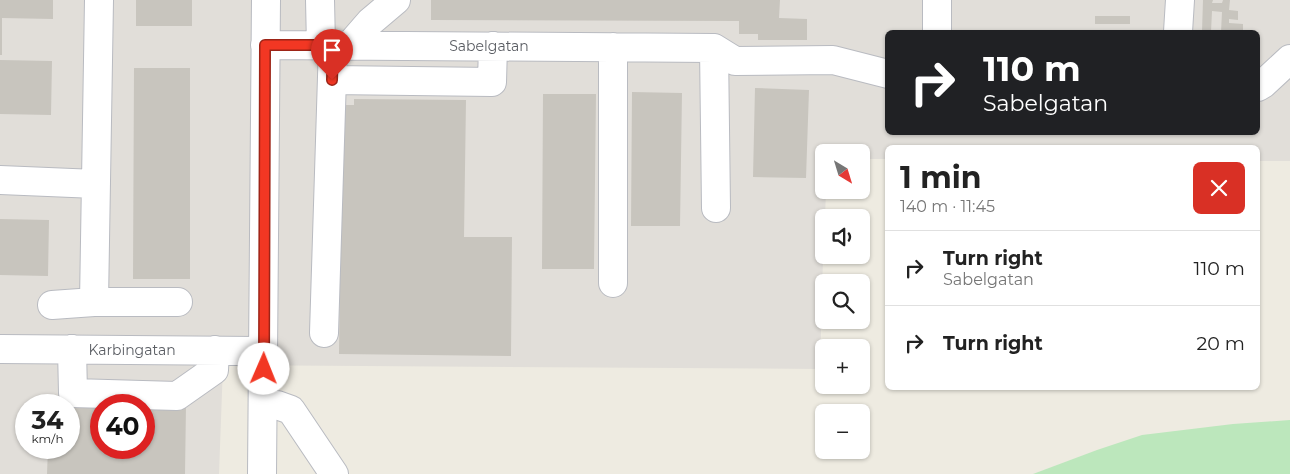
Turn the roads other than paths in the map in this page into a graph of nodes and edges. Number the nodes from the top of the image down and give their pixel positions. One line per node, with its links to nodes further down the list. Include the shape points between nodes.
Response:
1 (99, 0): 19 (street)
2 (266, 0): 9 (street)
3 (320, 0): 10 (street)
4 (396, 0): 10 (street, via 370,22)
5 (938, 0): 7 (street)
6 (1180, 0): 8 (street)
7 (937, 30)
8 (1178, 30)
9 (265, 45): 10 (street, Sabelgatan); 29 (street)
10 (334, 45): 11 (street, Sabelgatan); 16 (street)
11 (493, 46): 12 (street, Sabelgatan); 16 (street, via 492,82)
12 (613, 47): 13 (street, Sabelgatan); 21 (street)
13 (714, 48): 15 (street, via 735,61 833,60); 20 (street)
14 (1290, 59): 17 (street)
15 (885, 73)
16 (332, 80): 25 (street)
17 (1260, 86)
18 (0, 180): 19 (street)
19 (96, 184): 22 (street)
20 (716, 208)
21 (612, 283)
22 (94, 302): 23 (street); 24 (street)
23 (178, 302)
24 (52, 305)
25 (324, 333)
26 (0, 349): 27 (street, Karbingatan)
27 (72, 349): 28 (street, Karbingatan); 28 (street, via 73,393 177,396 214,370)
28 (215, 350): 29 (street, Karbingatan)
29 (264, 351): 30 (street)
30 (263, 405): 31 (street); 32 (street, via 291,410)
31 (262, 474)
32 (334, 474)

